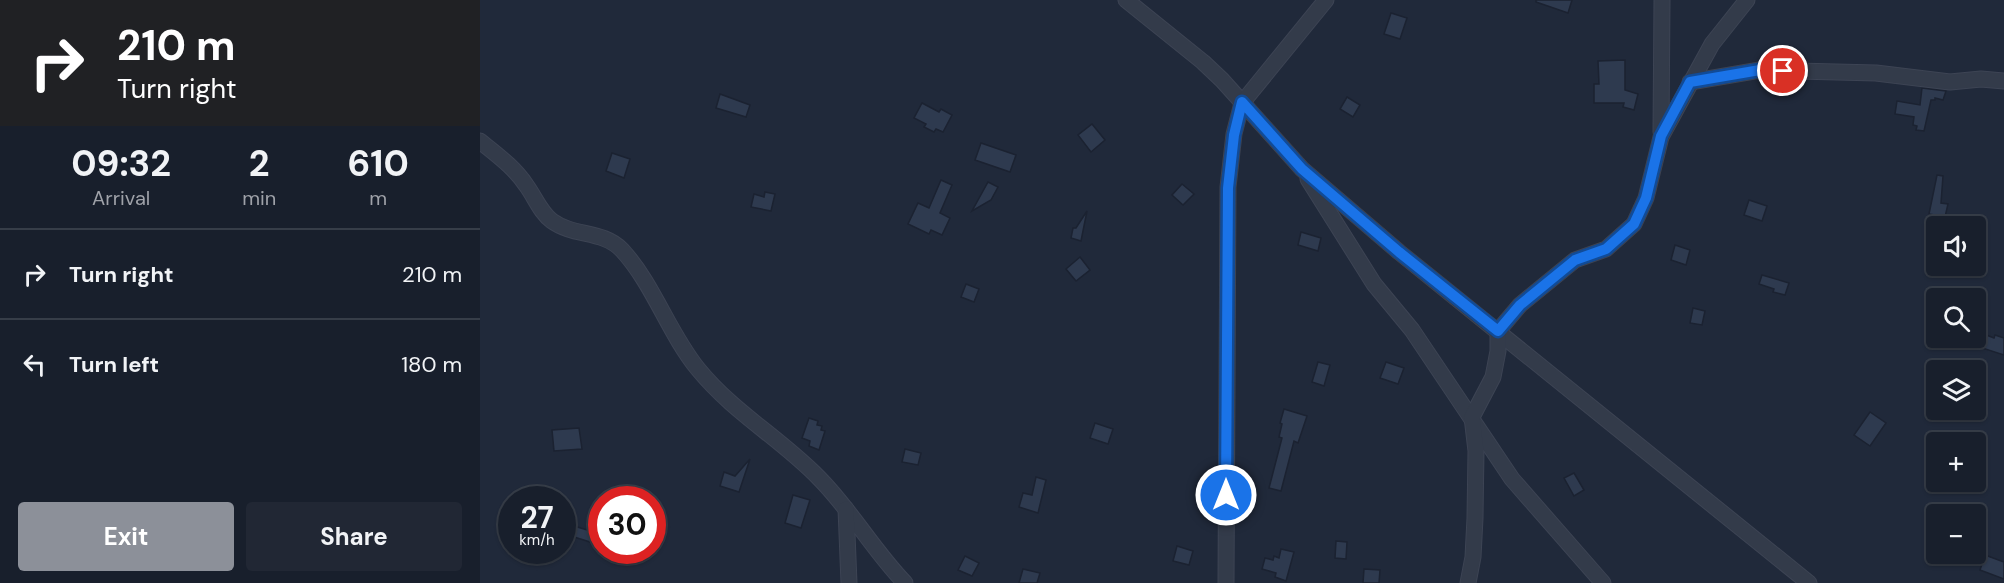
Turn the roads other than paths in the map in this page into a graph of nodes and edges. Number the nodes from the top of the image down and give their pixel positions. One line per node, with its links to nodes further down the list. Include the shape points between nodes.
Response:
1 (1126, 0): 7 (street, via 1203,62)
2 (1326, 0): 7 (street)
3 (1662, 0): 8 (street)
4 (1747, 0): 6 (street, via 1712,44)
5 (2004, 81): 6 (street, via 1950,82 1876,73 1760,70)
6 (1690, 82): 8 (street)
7 (1242, 102): 10 (street); 16 (street, via 1228,188)
8 (1661, 136): 11 (street, via 1646,198 1634,224 1606,249 1575,260 1559,272 1520,305)
9 (480, 141): 13 (street, via 512,167 552,221 567,229 611,240 621,250 715,390 793,452)
10 (1302, 169): 11 (street); 12 (street, via 1374,284 1412,330)
11 (1498, 331): 12 (street, via 1492,377); 19 (street)
12 (1473, 417): 17 (street, via 1473,557); 18 (street, via 1512,479)
13 (846, 509): 14 (street); 15 (street, via 882,559)
14 (849, 583)
15 (905, 583)
16 (1226, 583)
17 (1468, 583)
18 (1603, 583)
19 (1809, 583)

